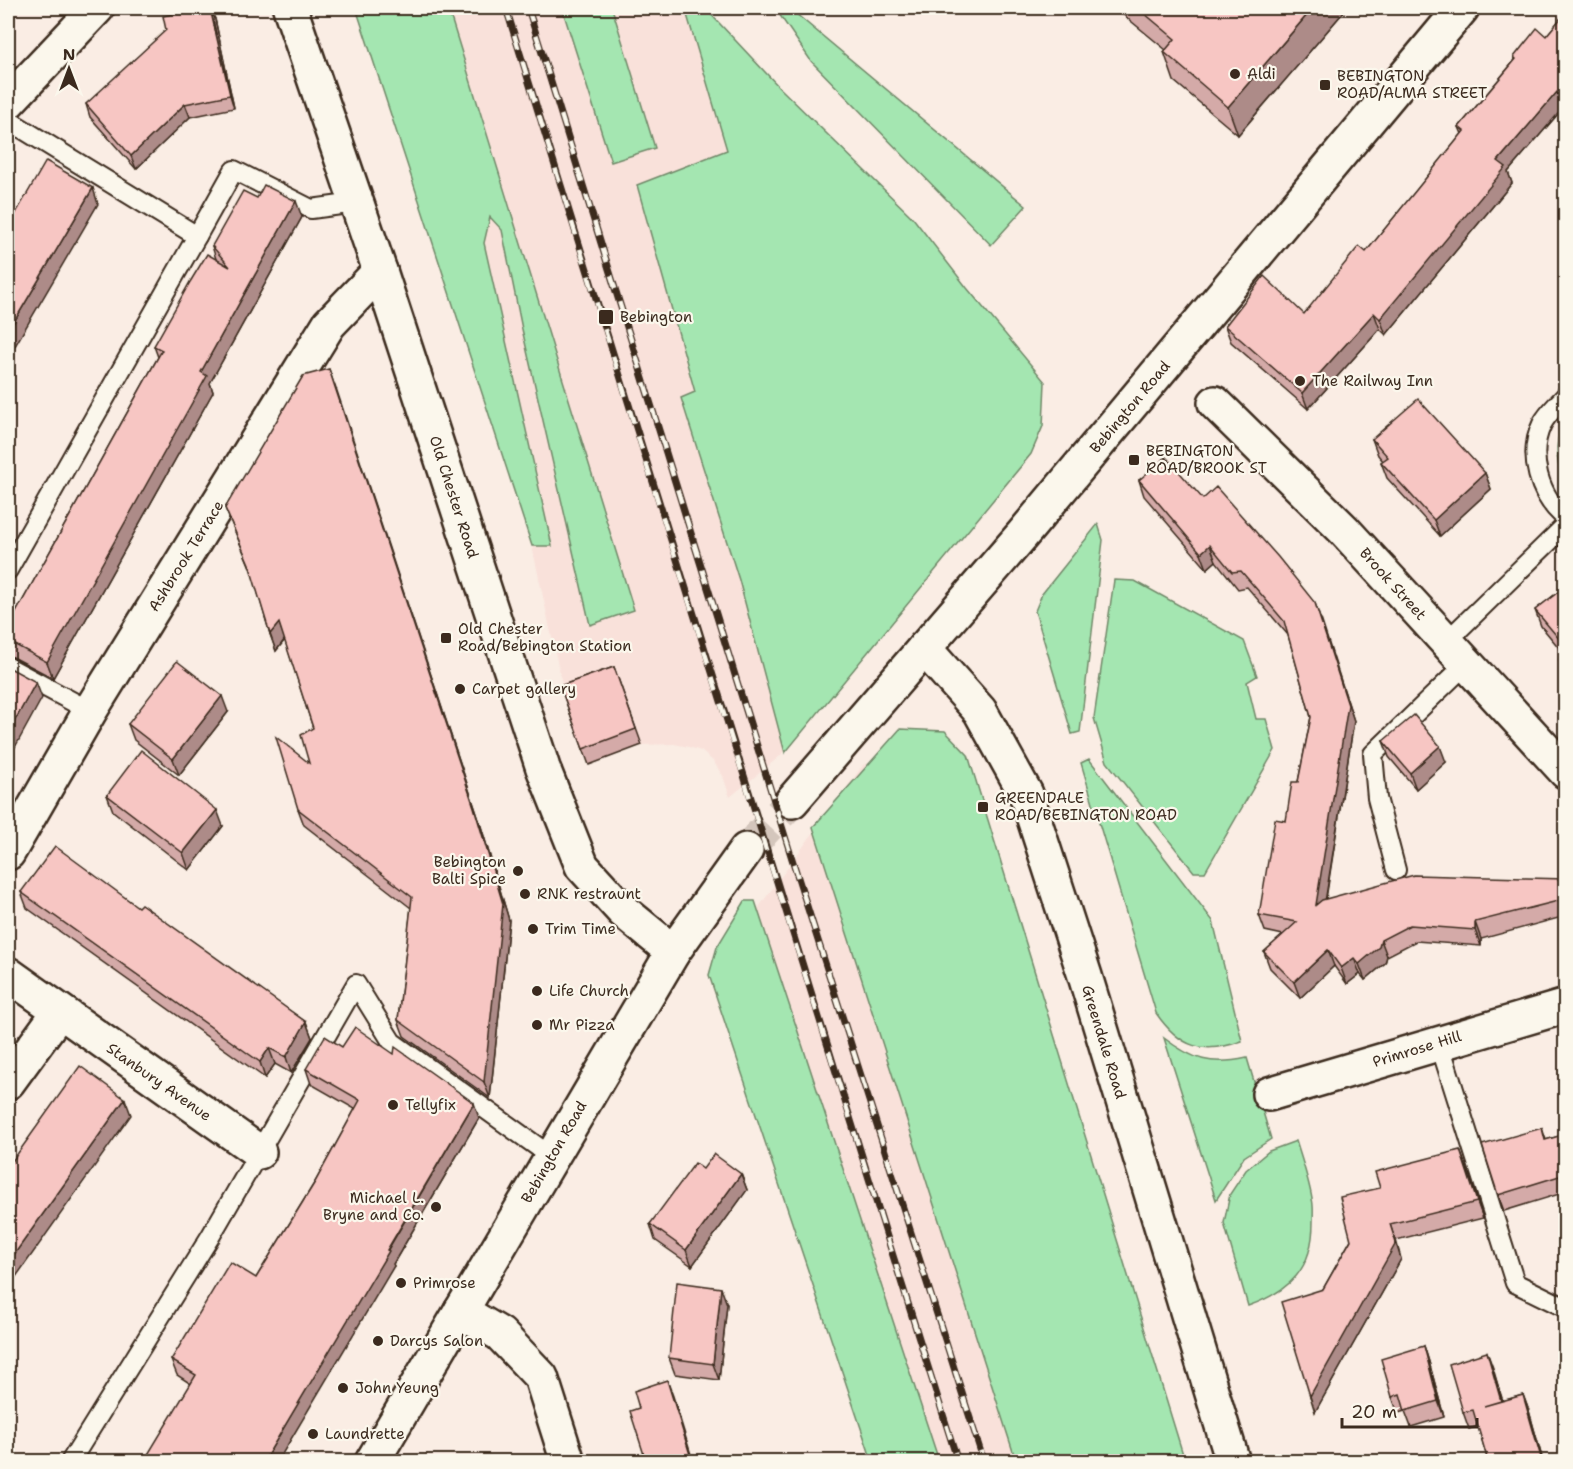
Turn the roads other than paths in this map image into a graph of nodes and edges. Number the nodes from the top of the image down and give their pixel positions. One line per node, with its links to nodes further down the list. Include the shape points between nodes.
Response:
1 (97, 8): 4 (street)
2 (290, 8): 6 (street, Old Chester Road)
3 (1462, 8): 14 (street, Bebington Road)
4 (8, 102)
5 (8, 120): 7 (lane)
6 (356, 203): 7 (lane, via 311,209 234,170); 8 (street, Old Chester Road)
7 (197, 236): 13 (lane)
8 (380, 271): 17 (street, Ashbrook Terrace, via 329,324); 23 (street, Old Chester Road, via 543,768 582,866 623,911)
9 (1566, 395): 11 (lane, via 1542,424 1536,448 1537,473 1546,497)
10 (1215, 403): 15 (street, Brook Street, via 1344,530)
11 (1566, 518)
12 (1566, 525): 15 (lane)
13 (8, 570)
14 (924, 648): 19 (street, Bebington Road); 37 (street, Greendale Road, via 980,711 1026,794)
15 (1456, 653): 18 (street, Brook Street); 22 (lane, via 1373,754 1377,798)
16 (8, 668): 17 (lane)
17 (90, 711): 21 (street, Ashbrook Terrace)
18 (1566, 772)
19 (792, 801)
20 (746, 850): 23 (street, Bebington Road)
21 (8, 852)
22 (1396, 870)
23 (673, 952): 31 (street, Bebington Road)
24 (8, 974): 26 (street, Stanbury Avenue)
25 (1566, 1006): 27 (street, Primrose Hill)
26 (59, 1012): 28 (street); 30 (street, Stanbury Avenue)
27 (1439, 1042): 29 (street, Primrose Hill); 33 (lane, via 1515,1282)
28 (8, 1082)
29 (1269, 1094)
30 (259, 1152): 31 (lane, via 356,984 392,1042); 34 (lane)
31 (552, 1157): 32 (street, Bebington Road)
32 (461, 1311): 35 (street, Bebington Road); 36 (street, via 500,1334 541,1377)
33 (1565, 1311)
34 (70, 1461)
35 (372, 1461)
36 (568, 1461)
37 (1233, 1461)

